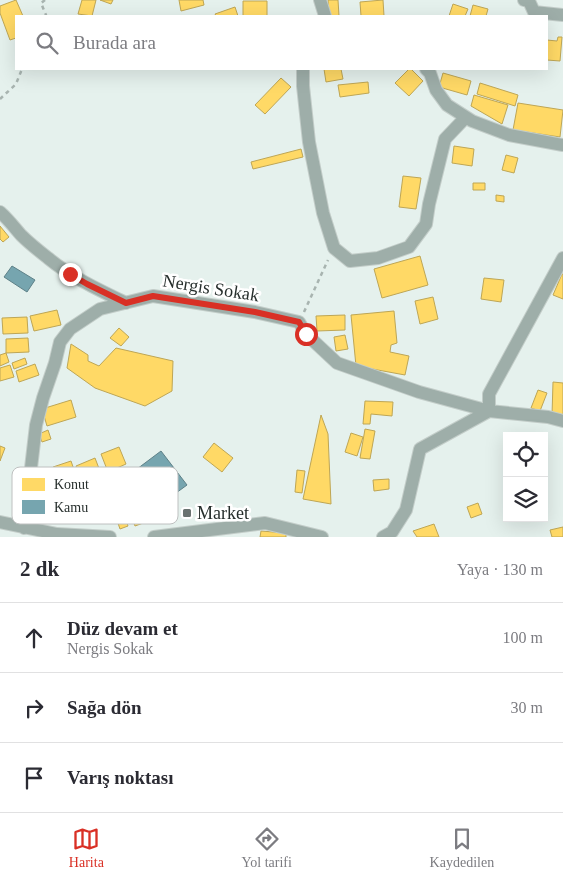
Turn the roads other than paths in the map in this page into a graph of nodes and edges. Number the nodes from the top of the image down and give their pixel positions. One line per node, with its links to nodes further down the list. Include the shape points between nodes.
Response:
1 (320, 0): 3 (street)
2 (527, 0): 4 (street, via 534,12)
3 (324, 15)
4 (563, 15)
5 (303, 70): 7 (street, via 309,142 323,213 334,248 350,261 378,258 409,246 426,224 445,139)
6 (427, 70): 7 (street, via 447,105)
7 (466, 117): 8 (street, via 509,135)
8 (563, 145)
9 (0, 212): 11 (street, via 22,235 70,274)
10 (563, 258): 12 (street, via 489,394)
11 (126, 303): 12 (street, Nergis Sokak, via 153,296 299,322 306,334 337,363 419,392); 14 (street, Nergis Sokak, via 100,309 70,329 60,342 36,425)
12 (489, 411): 13 (street); 21 (street, via 420,449 406,510 392,532)
13 (563, 421)
14 (31, 467)
15 (0, 522): 17 (street)
16 (24, 524): 17 (street, Nergis Sokak)
17 (24, 528): 18 (street, via 57,534)
18 (110, 537)
19 (154, 537): 20 (street, via 265,523)
20 (322, 537)
21 (383, 537)

